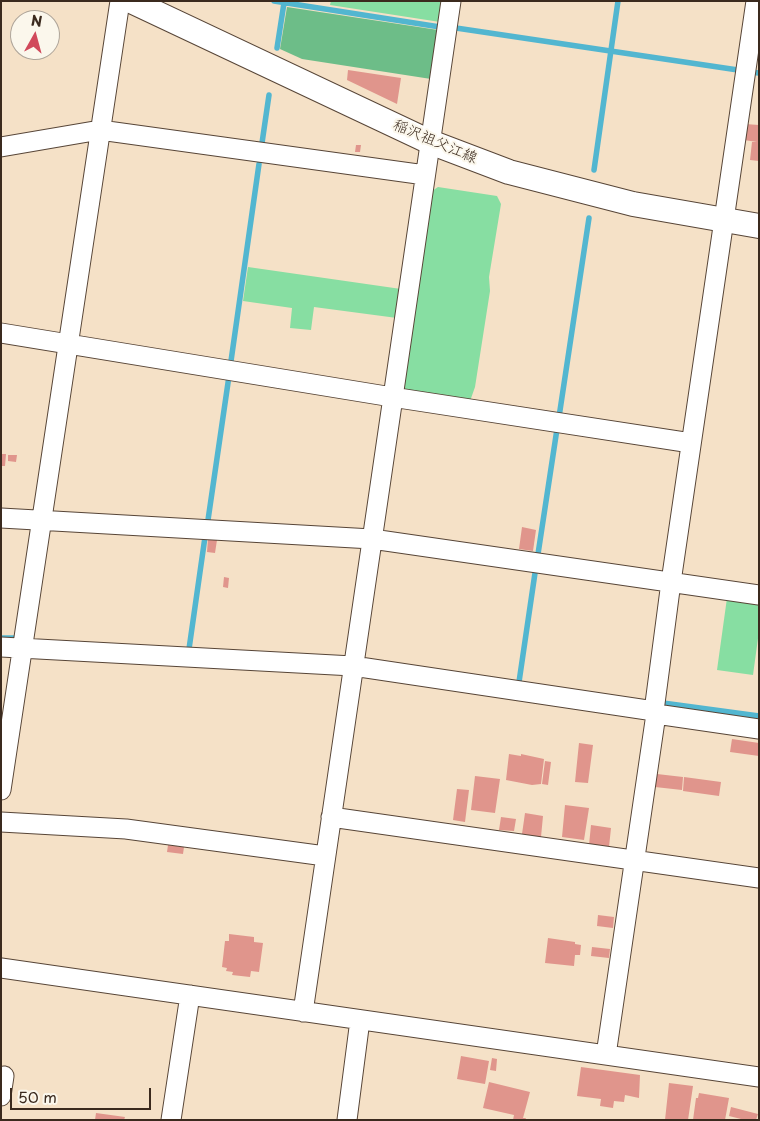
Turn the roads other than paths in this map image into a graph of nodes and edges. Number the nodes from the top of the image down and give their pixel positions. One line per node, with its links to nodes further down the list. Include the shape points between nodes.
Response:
1 (120, 1): 5 (street)
2 (131, 1): 6 (main road, 稲沢祖父江線)
3 (451, 1): 6 (street)
4 (756, 1): 9 (street)
5 (100, 130): 7 (street); 8 (street); 12 (street)
6 (430, 142): 8 (street); 9 (main road, 稲沢祖父江線, via 509,172 633,204)
7 (1, 147)
8 (425, 175): 13 (street)
9 (724, 221): 10 (main road, 稲沢祖父江線); 14 (street)
10 (759, 226)
11 (1, 333): 12 (street)
12 (68, 343): 13 (street); 16 (street)
13 (392, 397): 14 (street); 17 (street)
14 (691, 443): 18 (street)
15 (1, 518): 16 (street)
16 (42, 520): 17 (street); 21 (street)
17 (372, 539): 18 (street); 22 (street)
18 (671, 582): 19 (street); 23 (street)
19 (759, 595)
20 (1, 647): 21 (street)
21 (23, 648): 22 (street); 25 (street)
22 (353, 666): 23 (street); 26 (street)
23 (655, 712): 24 (street); 29 (street)
24 (759, 729)
25 (1, 790)
26 (331, 817): 28 (street); 29 (street)
27 (1, 822): 28 (street, via 126,829)
28 (325, 856): 33 (street)
29 (635, 860): 30 (street); 35 (street)
30 (759, 878)
31 (1, 968): 32 (street)
32 (190, 995): 33 (street); 39 (street)
33 (303, 1012): 34 (street)
34 (360, 1020): 35 (street); 40 (street)
35 (606, 1055): 37 (street)
36 (4, 1076): 38 (street)
37 (759, 1077)
38 (1, 1096)
39 (171, 1120)
40 (347, 1120)

